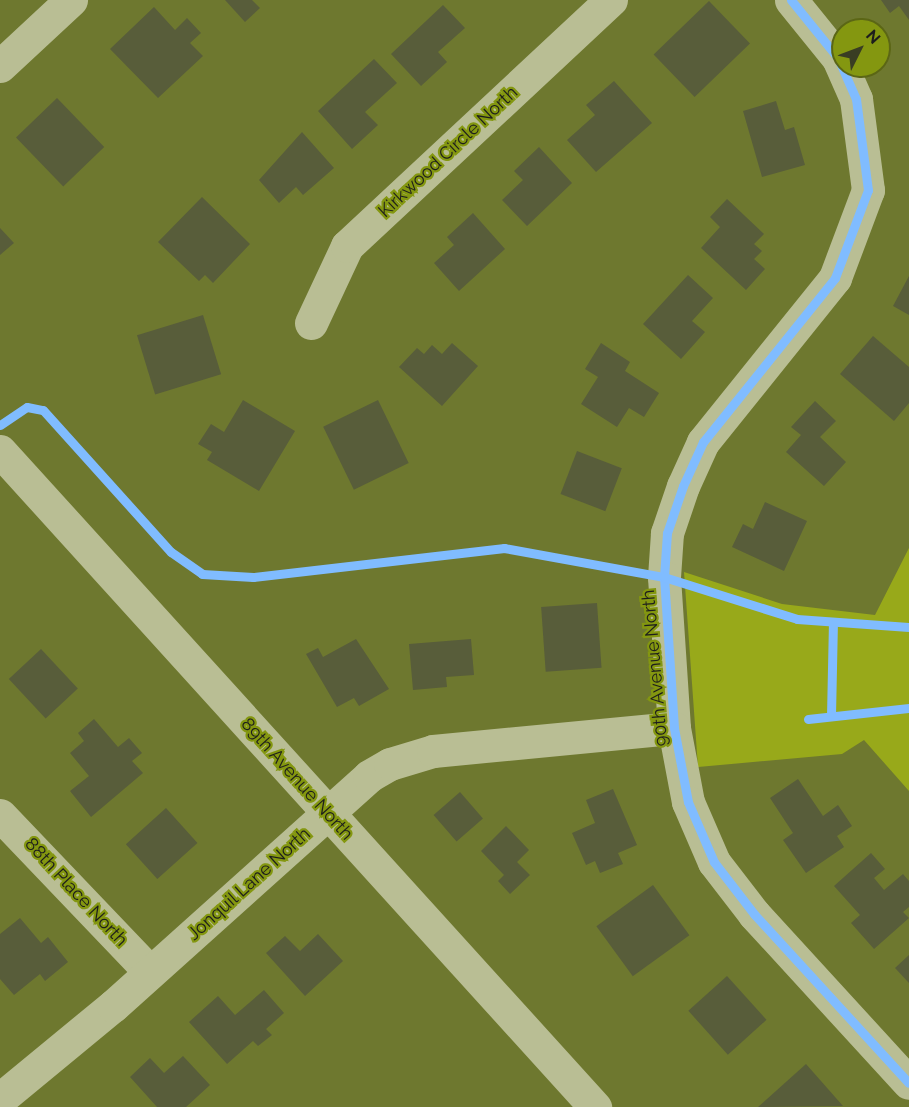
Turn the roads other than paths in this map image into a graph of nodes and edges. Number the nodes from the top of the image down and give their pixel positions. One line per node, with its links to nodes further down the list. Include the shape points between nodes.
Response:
1 (71, 0): 4 (street)
2 (611, 0): 5 (street, Kirkwood Circle North, via 347,246)
3 (791, 0): 7 (street, 90th Avenue North, via 838,58 856,99 868,190 836,278 703,441 682,486 667,533 664,577)
4 (0, 66)
5 (311, 322)
6 (0, 451): 8 (street, 89th Avenue North)
7 (674, 728): 8 (street, Jonquil Lane North, via 406,756 369,776); 11 (street, 90th Avenue North, via 688,802 714,862 754,914)
8 (329, 813): 10 (street, Jonquil Lane North); 13 (street, 89th Avenue North)
9 (0, 815): 10 (street, 88th Place North)
10 (150, 972): 12 (street, Jonquil Lane North)
11 (909, 1083)
12 (0, 1099)
13 (595, 1107)

